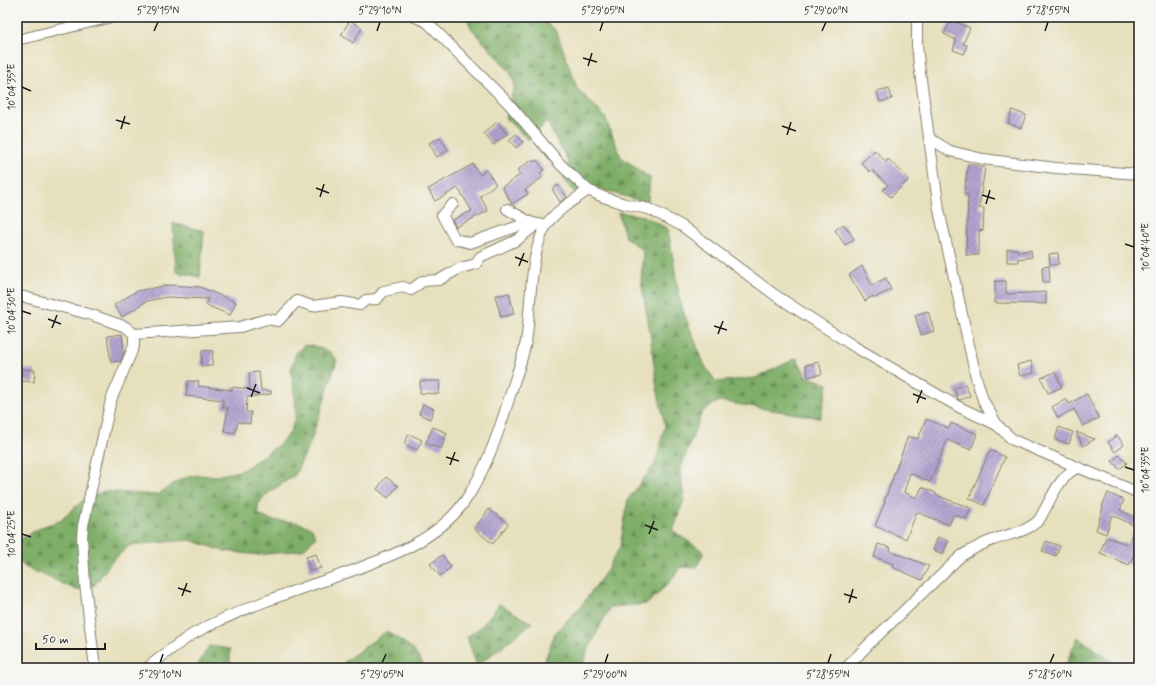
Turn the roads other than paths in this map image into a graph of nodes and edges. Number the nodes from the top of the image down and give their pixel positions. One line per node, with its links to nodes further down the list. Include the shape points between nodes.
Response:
1 (112, 17): 4 (street)
2 (415, 17): 7 (street, via 427,22 509,104 561,166)
3 (917, 17): 5 (street, via 917,45)
4 (17, 40)
5 (929, 138): 6 (street, via 950,151 983,159); 13 (street, via 939,210 976,377 983,400)
6 (1139, 174)
7 (588, 190): 10 (street); 13 (street, via 610,200 649,210 682,226 775,295 855,346 959,407)
8 (453, 204): 10 (street, via 442,215 455,239 470,243)
9 (507, 209): 10 (street)
10 (538, 224): 12 (street, via 517,240 480,257 476,264 460,268 439,280 423,281 411,290 403,287 384,291 377,298 366,300 360,305 342,302 312,306 297,301 278,321 267,318 240,327); 17 (street, via 540,240 531,291 527,336 521,361 508,404 481,474 464,502 450,518 408,548 379,561 226,618 194,634)
11 (17, 295): 12 (street, via 92,315 126,327)
12 (134, 334): 16 (street, via 134,346 111,400 83,526 85,584)
13 (997, 425): 14 (street, via 1012,440)
14 (1078, 468): 15 (street); 18 (street, via 1064,478 1034,525 977,546 961,556)
15 (1139, 493)
16 (95, 668)
17 (147, 668)
18 (846, 668)

